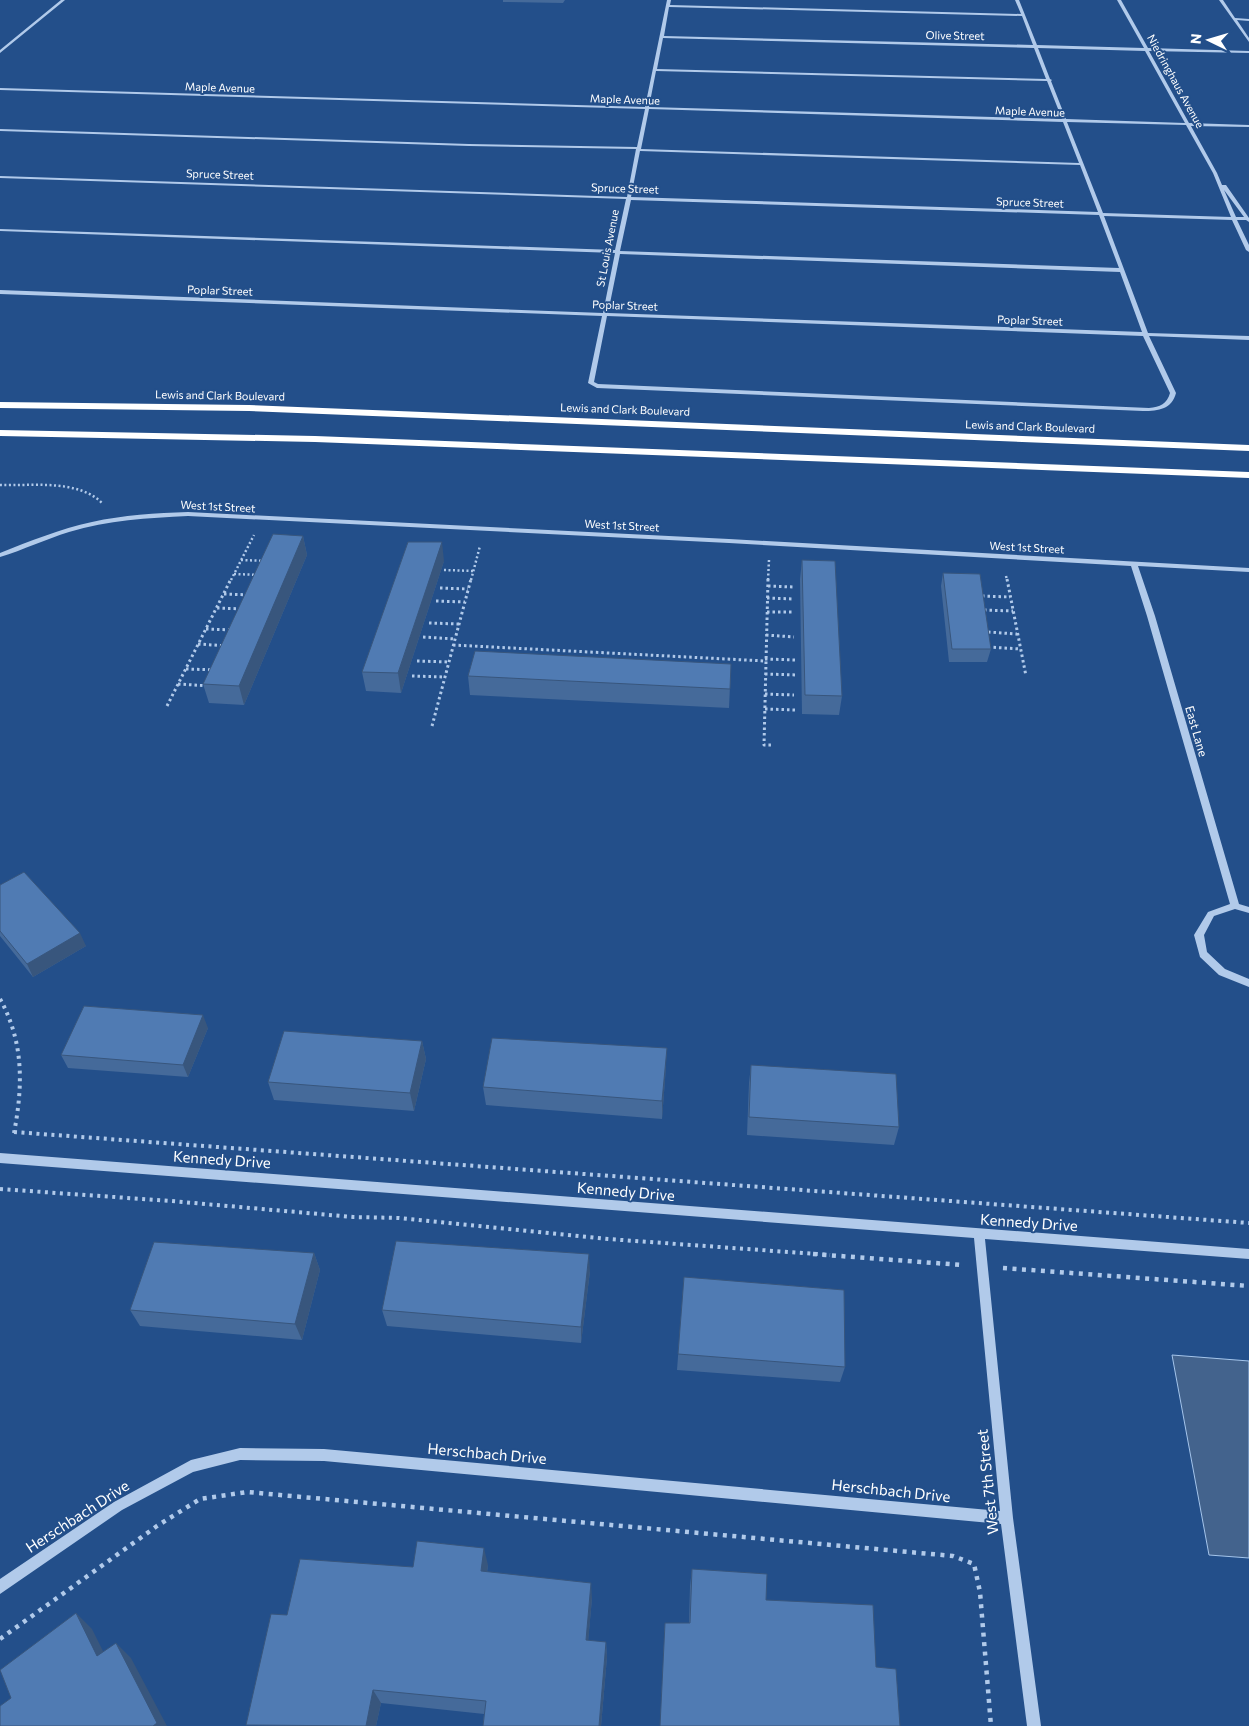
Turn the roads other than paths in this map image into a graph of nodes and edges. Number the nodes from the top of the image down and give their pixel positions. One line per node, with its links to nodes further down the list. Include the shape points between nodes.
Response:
1 (63, 0): 13 (street)
2 (1017, 0): 6 (street)
3 (1119, 0): 12 (street, Niedringhaus Avenue)
4 (1220, 0): 7 (street)
5 (668, 3): 6 (street); 9 (street, St Louis Avenue)
6 (1023, 15): 11 (street)
7 (1234, 20): 8 (street); 10 (street)
8 (1249, 20)
9 (661, 37): 11 (street, Olive Street); 15 (street, St Louis Avenue)
10 (1249, 41)
11 (1037, 46): 12 (street, Olive Street); 16 (street)
12 (1147, 49): 14 (street, Olive Street); 20 (street, Niedringhaus Avenue)
13 (0, 52)
14 (1249, 52)
15 (654, 70): 16 (street); 18 (street, St Louis Avenue)
16 (1050, 80): 19 (street)
17 (0, 90): 18 (street, Maple Avenue)
18 (646, 108): 19 (street, Maple Avenue); 23 (street, St Louis Avenue)
19 (1064, 121): 20 (street, Maple Avenue); 24 (street)
20 (1189, 124): 21 (street, Maple Avenue); 25 (street, Niedringhaus Avenue)
21 (1249, 126)
22 (0, 130): 23 (street)
23 (638, 149): 24 (street); 27 (street, St Louis Avenue)
24 (1082, 164): 28 (street)
25 (1215, 173): 29 (street, Niedringhaus Avenue); 30 (street, Niedringhaus Avenue)
26 (0, 177): 27 (street, Spruce Street)
27 (628, 198): 28 (street, Spruce Street); 33 (street, St Louis Avenue)
28 (1102, 214): 29 (street, Spruce Street); 34 (street)
29 (1234, 218): 30 (street, Spruce Street); 32 (street, Niedringhaus Avenue)
30 (1248, 220)
31 (0, 230): 33 (street)
32 (1249, 250)
33 (617, 252): 34 (street); 36 (street, St Louis Avenue)
34 (1121, 270): 37 (street)
35 (0, 292): 36 (street, Poplar Street)
36 (604, 314): 37 (street, Poplar Street); 39 (street, St Louis Avenue)
37 (1146, 334): 38 (street, Poplar Street); 39 (lane, via 1173,393 1170,404 1155,410 610,387)
38 (1249, 338)
39 (591, 383)
40 (0, 404): 42 (highway, Lewis and Clark Boulevard, via 249,408)
41 (0, 433): 43 (highway, via 344,440)
42 (1247, 447)
43 (1197, 474): 44 (highway); 45 (highway)
44 (1249, 476)
45 (1249, 482)
46 (0, 555): 47 (street, West 1st Street, via 44,537 106,521 188,514)
47 (1134, 563): 48 (street, West 1st Street); 49 (street, East Lane)
48 (1249, 570)
49 (1235, 906): 50 (street); 51 (street, via 1211,914 1199,935 1203,954 1222,972)
50 (1249, 910)
51 (1249, 983)
52 (3, 1158): 53 (street, Kennedy Drive)
53 (980, 1234): 54 (street, Kennedy Drive); 55 (street, West 7th Street)
54 (1249, 1254)
55 (1007, 1518): 56 (street, Herschbach Drive, via 324,1455 240,1454 191,1466 126,1502); 57 (street, West 7th Street)
56 (0, 1587)
57 (1034, 1726)

